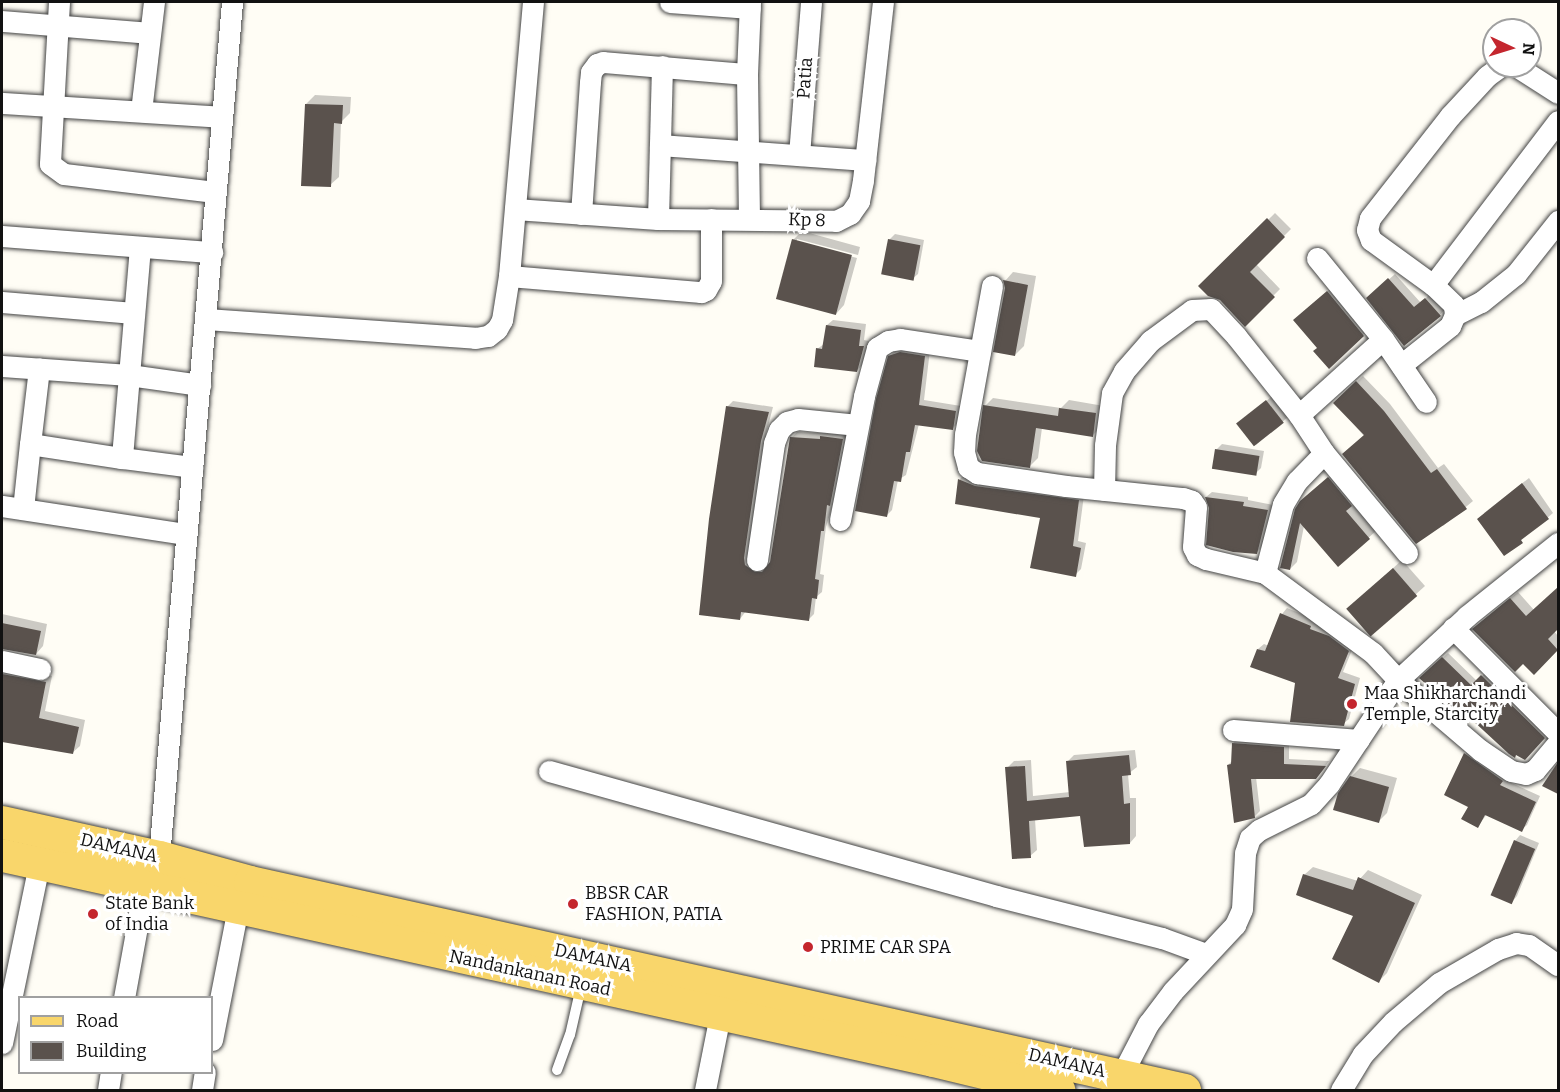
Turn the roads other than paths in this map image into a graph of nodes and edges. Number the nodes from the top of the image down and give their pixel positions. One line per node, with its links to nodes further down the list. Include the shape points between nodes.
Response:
1 (59, 2): 11 (street)
2 (154, 2): 12 (street)
3 (232, 2): 21 (street)
4 (533, 2): 28 (street)
5 (670, 2): 6 (street)
6 (677, 2): 9 (street)
7 (811, 2): 25 (street, Patia)
8 (883, 2): 26 (street, Kp 8)
9 (750, 5): 14 (street)
10 (2, 21): 11 (street)
11 (57, 25): 12 (street); 19 (street)
12 (150, 33): 20 (street)
13 (663, 66): 14 (street); 23 (street); 29 (street, via 603,62 591,72)
14 (747, 74): 24 (street)
15 (1485, 78): 39 (street, via 1450,116 1368,224 1371,240)
16 (1535, 78): 17 (street)
17 (1558, 93)
18 (2, 103): 19 (street)
19 (52, 106): 20 (street); 27 (street, via 50,164 64,174)
20 (141, 111): 21 (street)
21 (222, 117): 27 (street)
22 (1558, 121): 39 (street)
23 (660, 145): 24 (street); 31 (street)
24 (749, 152): 25 (street); 30 (street)
25 (799, 155): 26 (street)
26 (865, 160): 30 (street, Kp 8, via 859,201 850,214 836,221)
27 (215, 192): 36 (street)
28 (515, 209): 29 (street, Kp 8); 38 (street)
29 (581, 214): 31 (street, Kp 8)
30 (749, 218): 32 (street, Kp 8)
31 (658, 219): 32 (street, Kp 8)
32 (711, 219): 38 (street, via 711,281 701,292)
33 (1558, 221): 43 (street, via 1509,280 1481,302)
34 (2, 236): 35 (street)
35 (140, 247): 36 (street); 42 (street)
36 (212, 252): 44 (street)
37 (1317, 258): 45 (street)
38 (509, 276): 44 (street, via 502,320 497,329 482,337)
39 (1433, 285): 43 (street, via 1454,305)
40 (992, 286): 46 (street)
41 (2, 302): 42 (street)
42 (134, 313): 50 (street)
43 (1455, 315): 47 (street, via 1450,326)
44 (206, 319): 51 (street)
45 (1383, 339): 47 (street); 53 (street)
46 (980, 351): 54 (street, via 900,339 888,341 877,348); 59 (street, via 965,434 968,467 977,473)
47 (1401, 365): 52 (street)
48 (2, 366): 49 (street)
49 (39, 369): 50 (street); 55 (street)
50 (129, 375): 51 (street); 57 (street)
51 (200, 385): 58 (street)
52 (1426, 402)
53 (1299, 415): 56 (street); 59 (street, via 1211,309 1192,310 1150,341 1124,371 1112,393)
54 (858, 425): 62 (street); 66 (street, via 798,420 787,422 779,430)
55 (30, 444): 57 (street); 61 (street)
56 (1324, 453): 65 (street); 67 (street, via 1283,504)
57 (122, 458): 58 (street)
58 (192, 466): 63 (street)
59 (1104, 490): 67 (street, via 1192,501 1196,507 1193,547 1197,555)
60 (2, 506): 61 (street)
61 (23, 509): 63 (street)
62 (840, 520)
63 (186, 534): 79 (street)
64 (1558, 543): 68 (street)
65 (1407, 553)
66 (757, 560)
67 (1265, 573): 71 (street, via 1373,653)
68 (1454, 628): 71 (street); 73 (street)
69 (2, 661): 70 (street)
70 (40, 669)
71 (1398, 680): 74 (street); 75 (street, via 1480,750 1511,771 1526,774 1535,770)
72 (1233, 730): 74 (street)
73 (1558, 733)
74 (1359, 740): 84 (street, via 1311,804 1250,838 1245,853 1242,909 1234,924)
75 (1558, 743)
76 (549, 771): 84 (street, via 996,896 1162,938)
77 (2, 822): 79 (main road, DAMANA)
78 (2, 855): 80 (main road, Nandankanan Road)
79 (159, 857): 83 (main road, DAMANA)
80 (39, 864): 81 (main road, Nandankanan Road); 90 (street)
81 (144, 888): 82 (main road, Nandankanan Road); 87 (street)
82 (238, 908): 83 (main road, Nandankanan Road); 89 (street)
83 (414, 933): 86 (main road, Nandankanan Road); 94 (main road, DAMANA)
84 (1206, 954): 94 (street, via 1148,1024)
85 (1558, 965): 100 (street, via 1529,945 1516,943 1498,949 1439,983 1393,1022 1363,1054)
86 (582, 984): 88 (main road, Nandankanan Road); 91 (lane)
87 (124, 996)
88 (720, 1015): 97 (street); 98 (main road, Nandankanan Road)
89 (213, 1035)
90 (2, 1043)
91 (557, 1070)
92 (111, 1074): 95 (street)
93 (205, 1074): 96 (street)
94 (1121, 1076): 99 (main road, DAMANA)
95 (108, 1090)
96 (201, 1090)
97 (705, 1090)
98 (1058, 1090)
99 (1184, 1090)
100 (1341, 1090)

